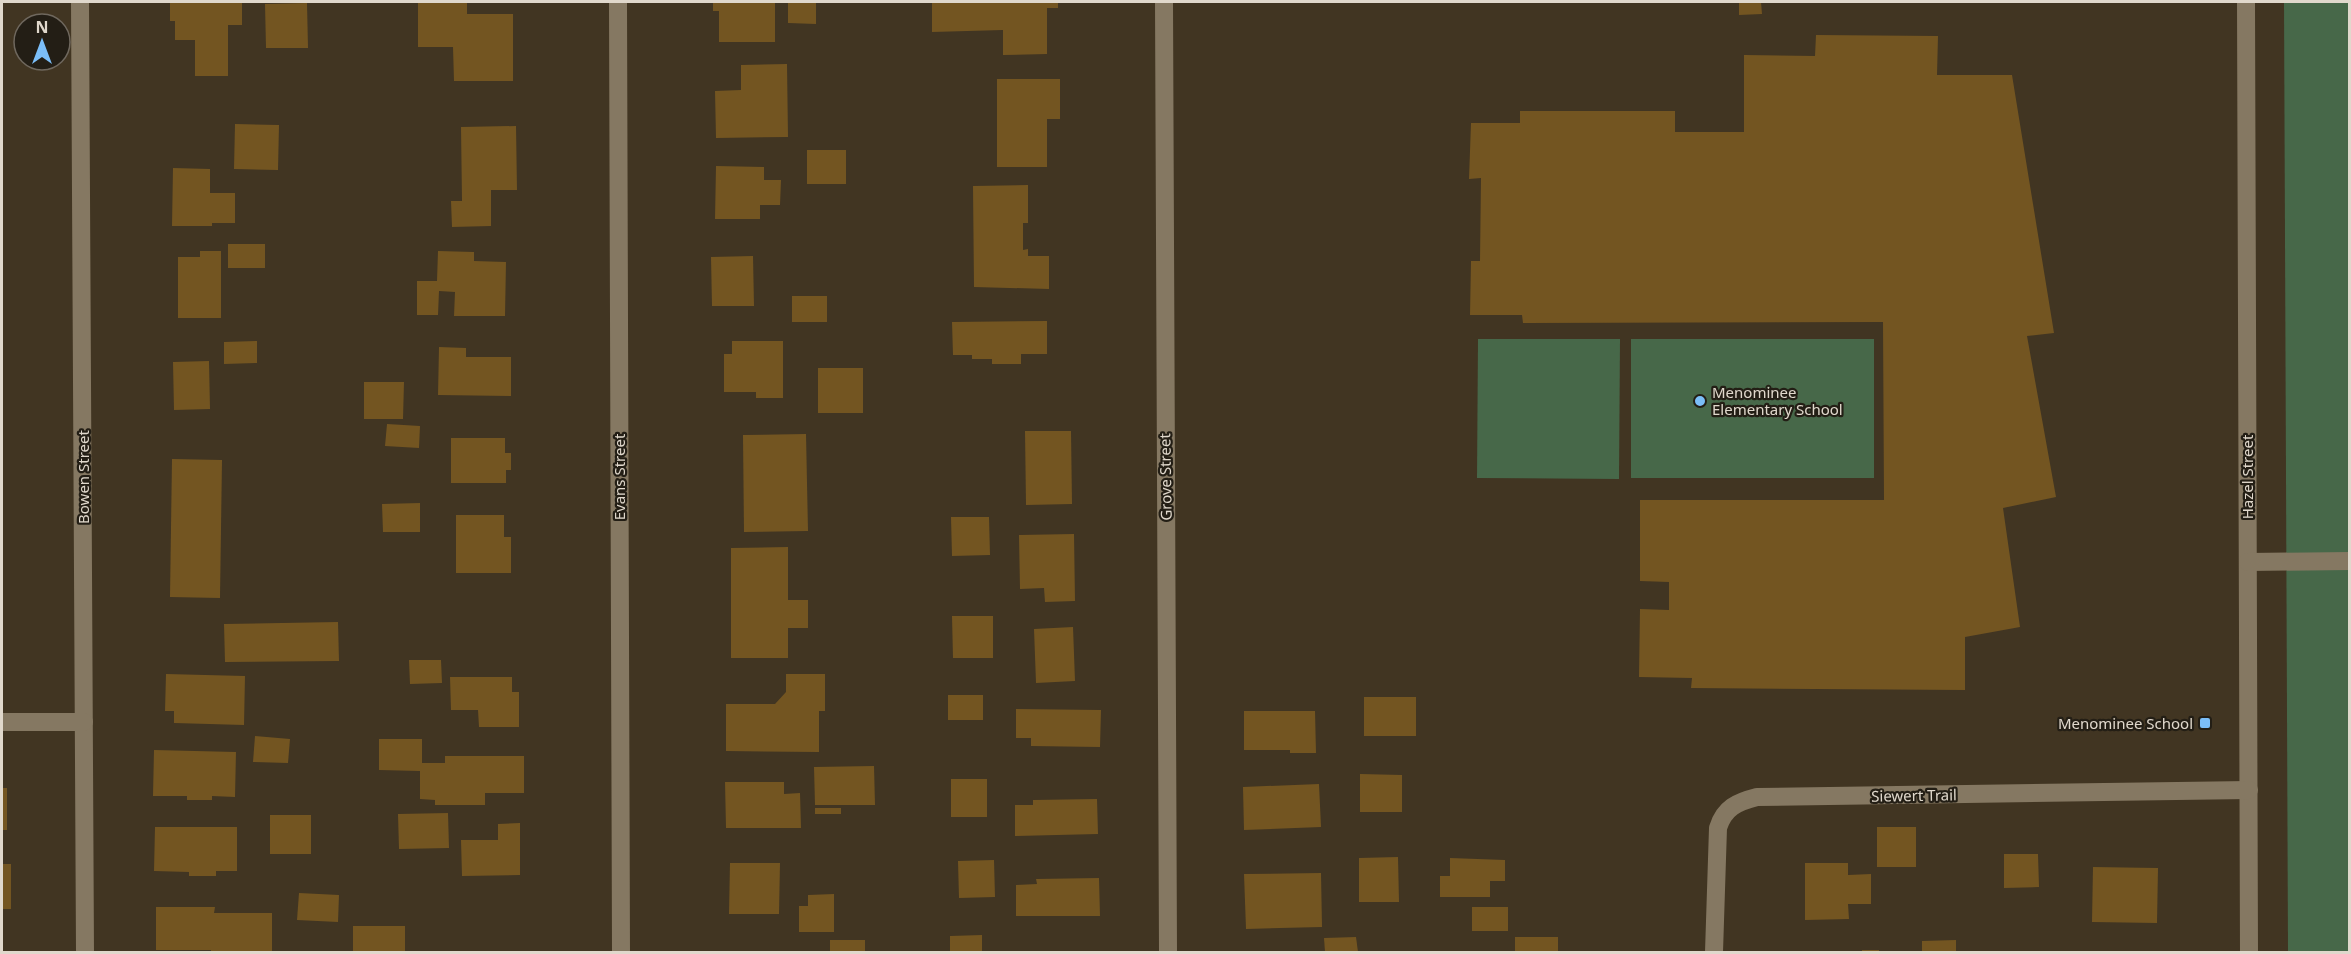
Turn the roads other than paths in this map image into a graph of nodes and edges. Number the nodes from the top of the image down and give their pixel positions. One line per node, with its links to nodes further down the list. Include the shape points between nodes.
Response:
1 (80, 2): 8 (street, Bowen Street)
2 (618, 2): 11 (street, Evans Street)
3 (1164, 2): 12 (street, Grove Street)
4 (2246, 2): 6 (street, Hazel Street)
5 (2349, 561): 6 (street)
6 (2248, 562): 9 (street, Hazel Street)
7 (2, 722): 8 (street)
8 (84, 722): 10 (street, Bowen Street)
9 (2249, 790): 13 (street, Siewert Trail, via 1757,797 1740,801 1721,818 1718,828); 14 (street, Hazel Street)
10 (85, 952)
11 (621, 952)
12 (1168, 952)
13 (1714, 952)
14 (2249, 952)

